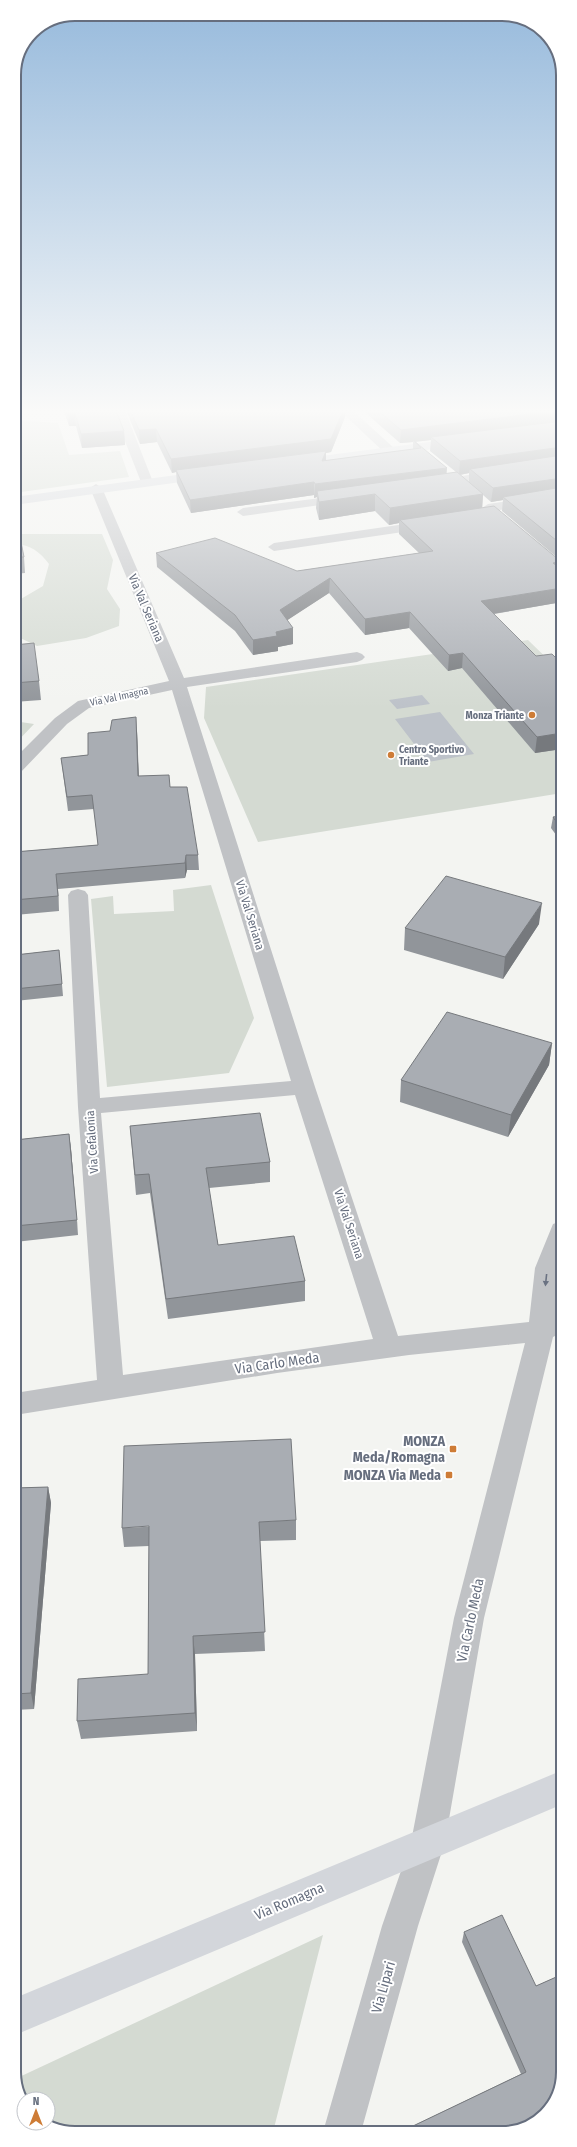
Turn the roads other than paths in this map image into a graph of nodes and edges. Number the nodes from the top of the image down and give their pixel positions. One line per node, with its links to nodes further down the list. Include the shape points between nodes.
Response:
1 (104, 508): 10 (street, Via Val Seriana)
2 (272, 508): 5 (lane)
3 (486, 508): 6 (street)
4 (517, 508): 6 (lane)
5 (243, 512)
6 (492, 515)
7 (435, 524): 8 (lane)
8 (274, 548)
9 (357, 657): 10 (street, Via Val Imagna)
10 (178, 684): 11 (street, Via Val Imagna, via 84,704 61,721); 13 (street, Via Val Seriana)
11 (21, 763)
12 (78, 895): 14 (street, Via Cefalonia)
13 (304, 1087): 14 (street); 17 (street, Via Val Seriana)
14 (90, 1107): 18 (street, Via Cefalonia)
15 (556, 1246): 16 (street, Via Carlo Meda, one-way to 16, via 548,1268)
16 (552, 1326): 17 (street, Via Carlo Meda); 21 (street, Via Carlo Meda, via 469,1618)
17 (389, 1347): 18 (street, Via Carlo Meda)
18 (112, 1388): 19 (street, Via Carlo Meda)
19 (21, 1403)
20 (556, 1789): 21 (street, Via Romagna)
21 (428, 1842): 22 (street, Via Romagna); 23 (street, Via Lipari, via 400,1926)
22 (21, 2014)
23 (344, 2126)

